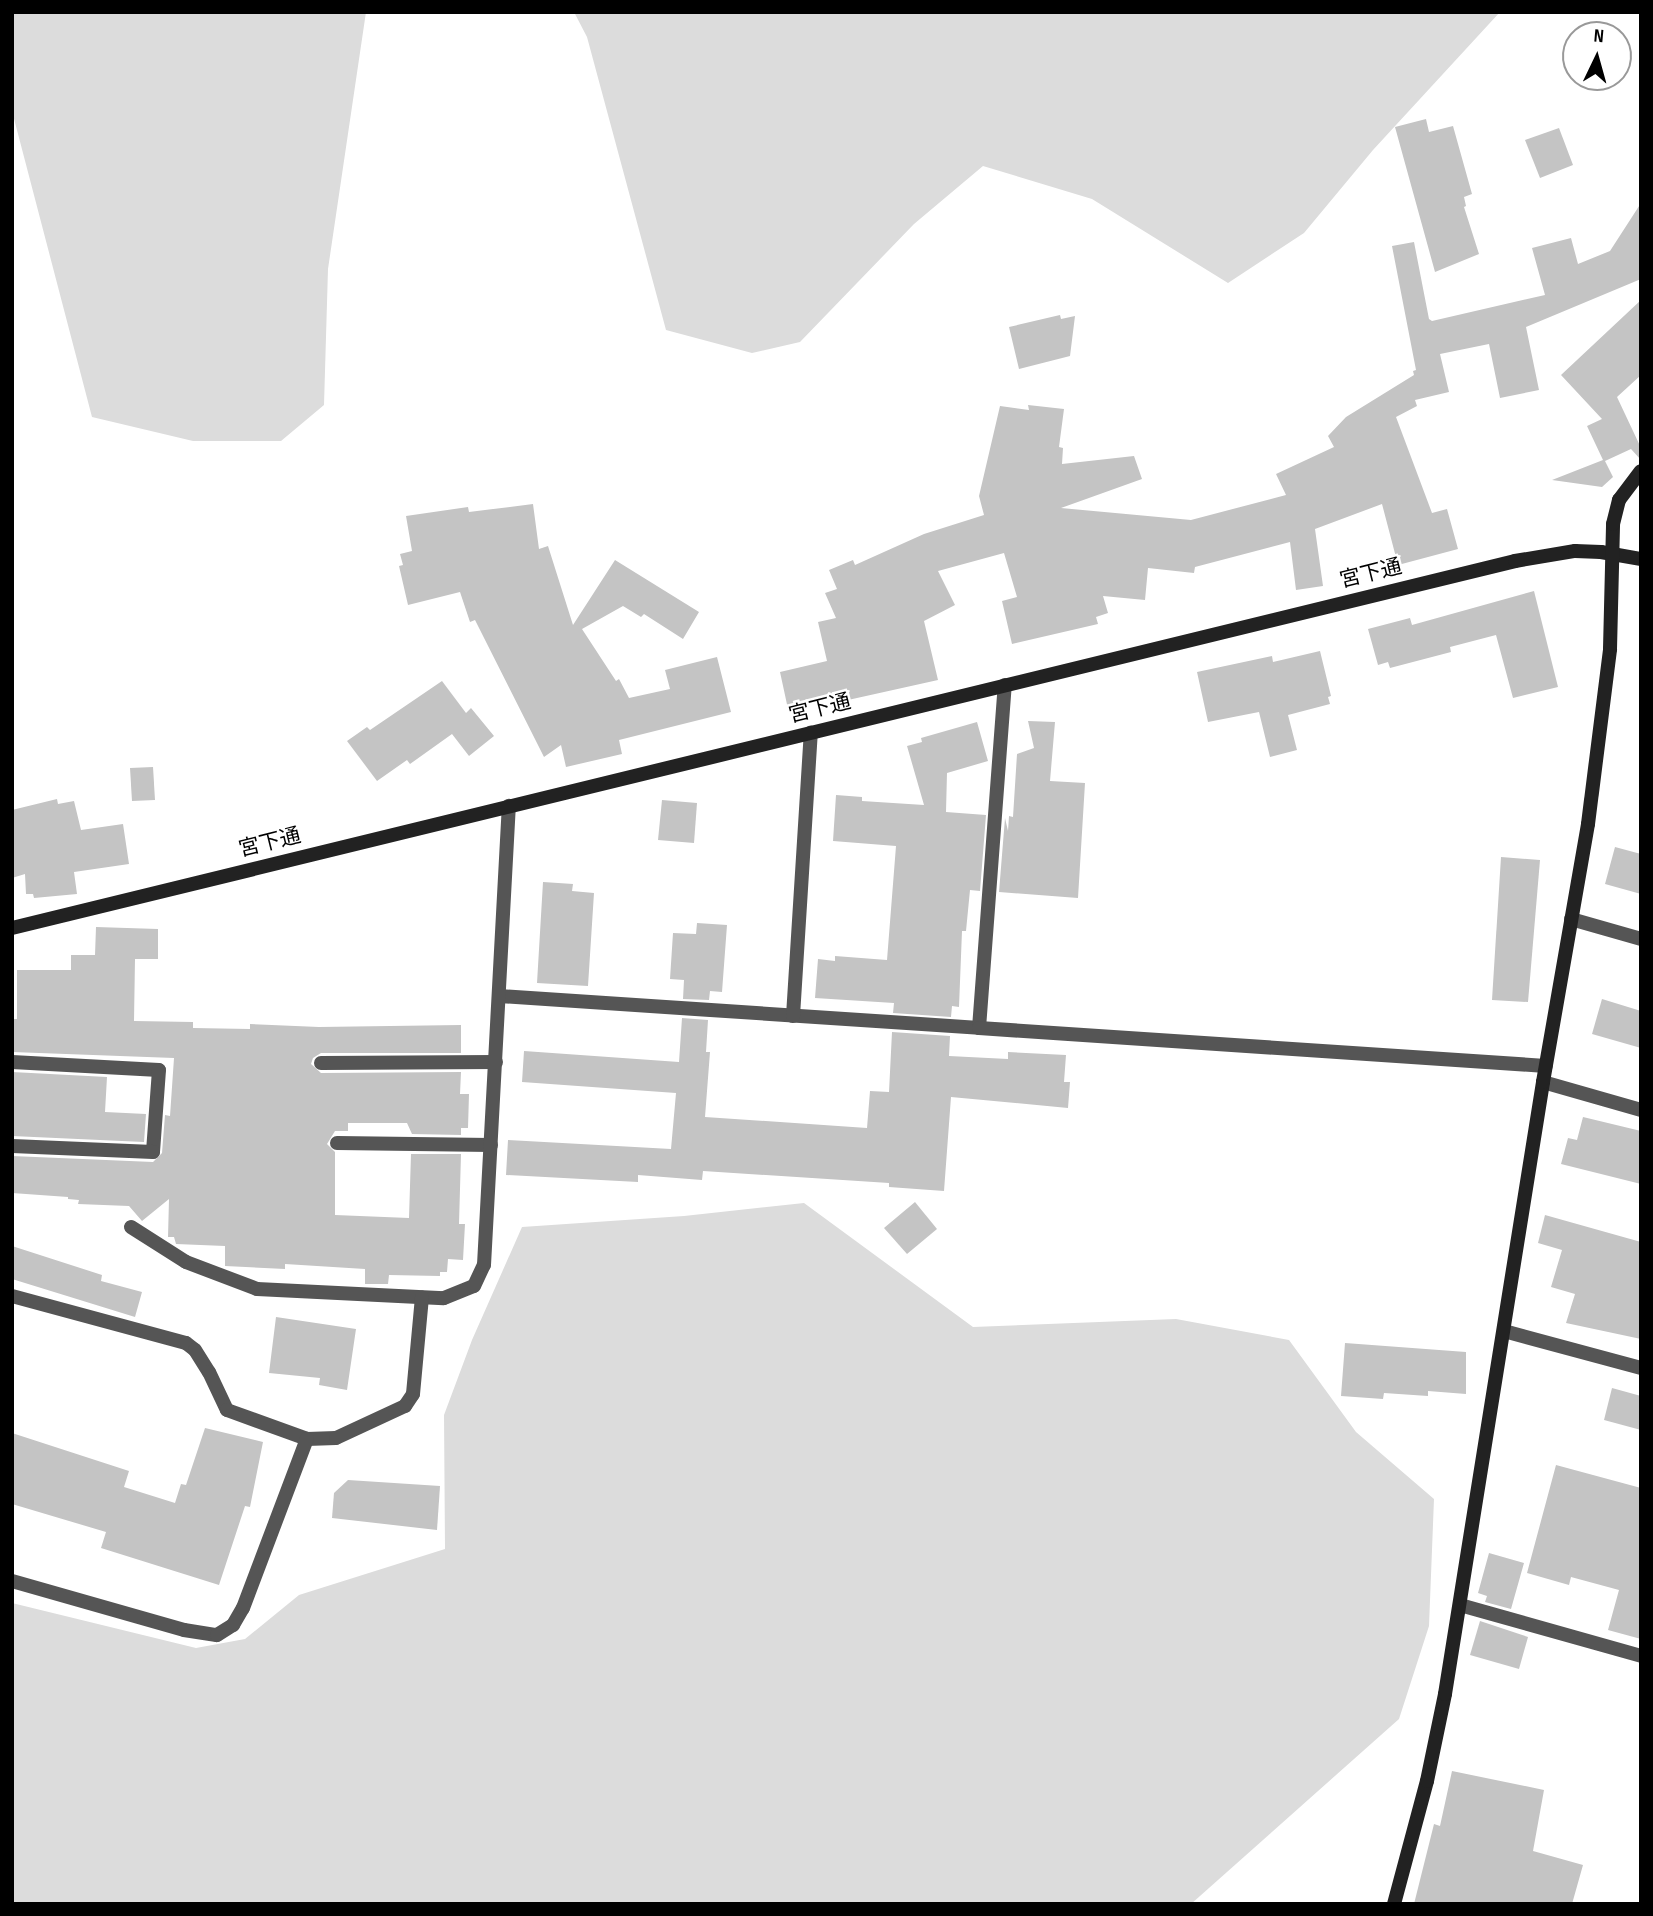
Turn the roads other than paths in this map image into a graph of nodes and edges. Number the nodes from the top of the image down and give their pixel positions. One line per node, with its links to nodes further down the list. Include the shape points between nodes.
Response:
1 (1641, 471): 2 (street, via 1626,488 1615,512)
2 (1613, 553): 3 (street, 宮下通); 4 (street, 宮下通, via 1575,551 1515,561); 7 (street, via 1606,694)
3 (1641, 559)
4 (1005, 685): 5 (street, 宮下通); 12 (street)
5 (811, 733): 6 (street, 宮下通); 11 (street)
6 (509, 806): 8 (street, 宮下通); 10 (street)
7 (1571, 919): 9 (street); 16 (street)
8 (12, 928)
9 (1641, 939)
10 (499, 996): 11 (street); 14 (street)
11 (793, 1016): 12 (street)
12 (979, 1028): 16 (street)
13 (12, 1062): 21 (street, via 159,1070 153,1152)
14 (496, 1062): 15 (street); 20 (street)
15 (321, 1063)
16 (1546, 1066): 17 (street)
17 (1543, 1082): 18 (street); 25 (street)
18 (1641, 1111)
19 (337, 1143): 20 (street)
20 (491, 1145): 24 (street, via 485,1265 474,1286 461,1293)
21 (12, 1146)
22 (131, 1227): 24 (street, via 186,1262 257,1289)
23 (12, 1296): 27 (street, via 186,1343 209,1372 227,1410)
24 (422, 1297): 27 (street, via 413,1394 405,1406 336,1438)
25 (1504, 1331): 26 (street); 29 (street)
26 (1641, 1368)
27 (307, 1439): 28 (street, via 243,1608 233,1625 217,1635 184,1630)
28 (12, 1581)
29 (1460, 1605): 30 (street); 31 (street, via 1437,1738)
30 (1641, 1656)
31 (1394, 1904)

